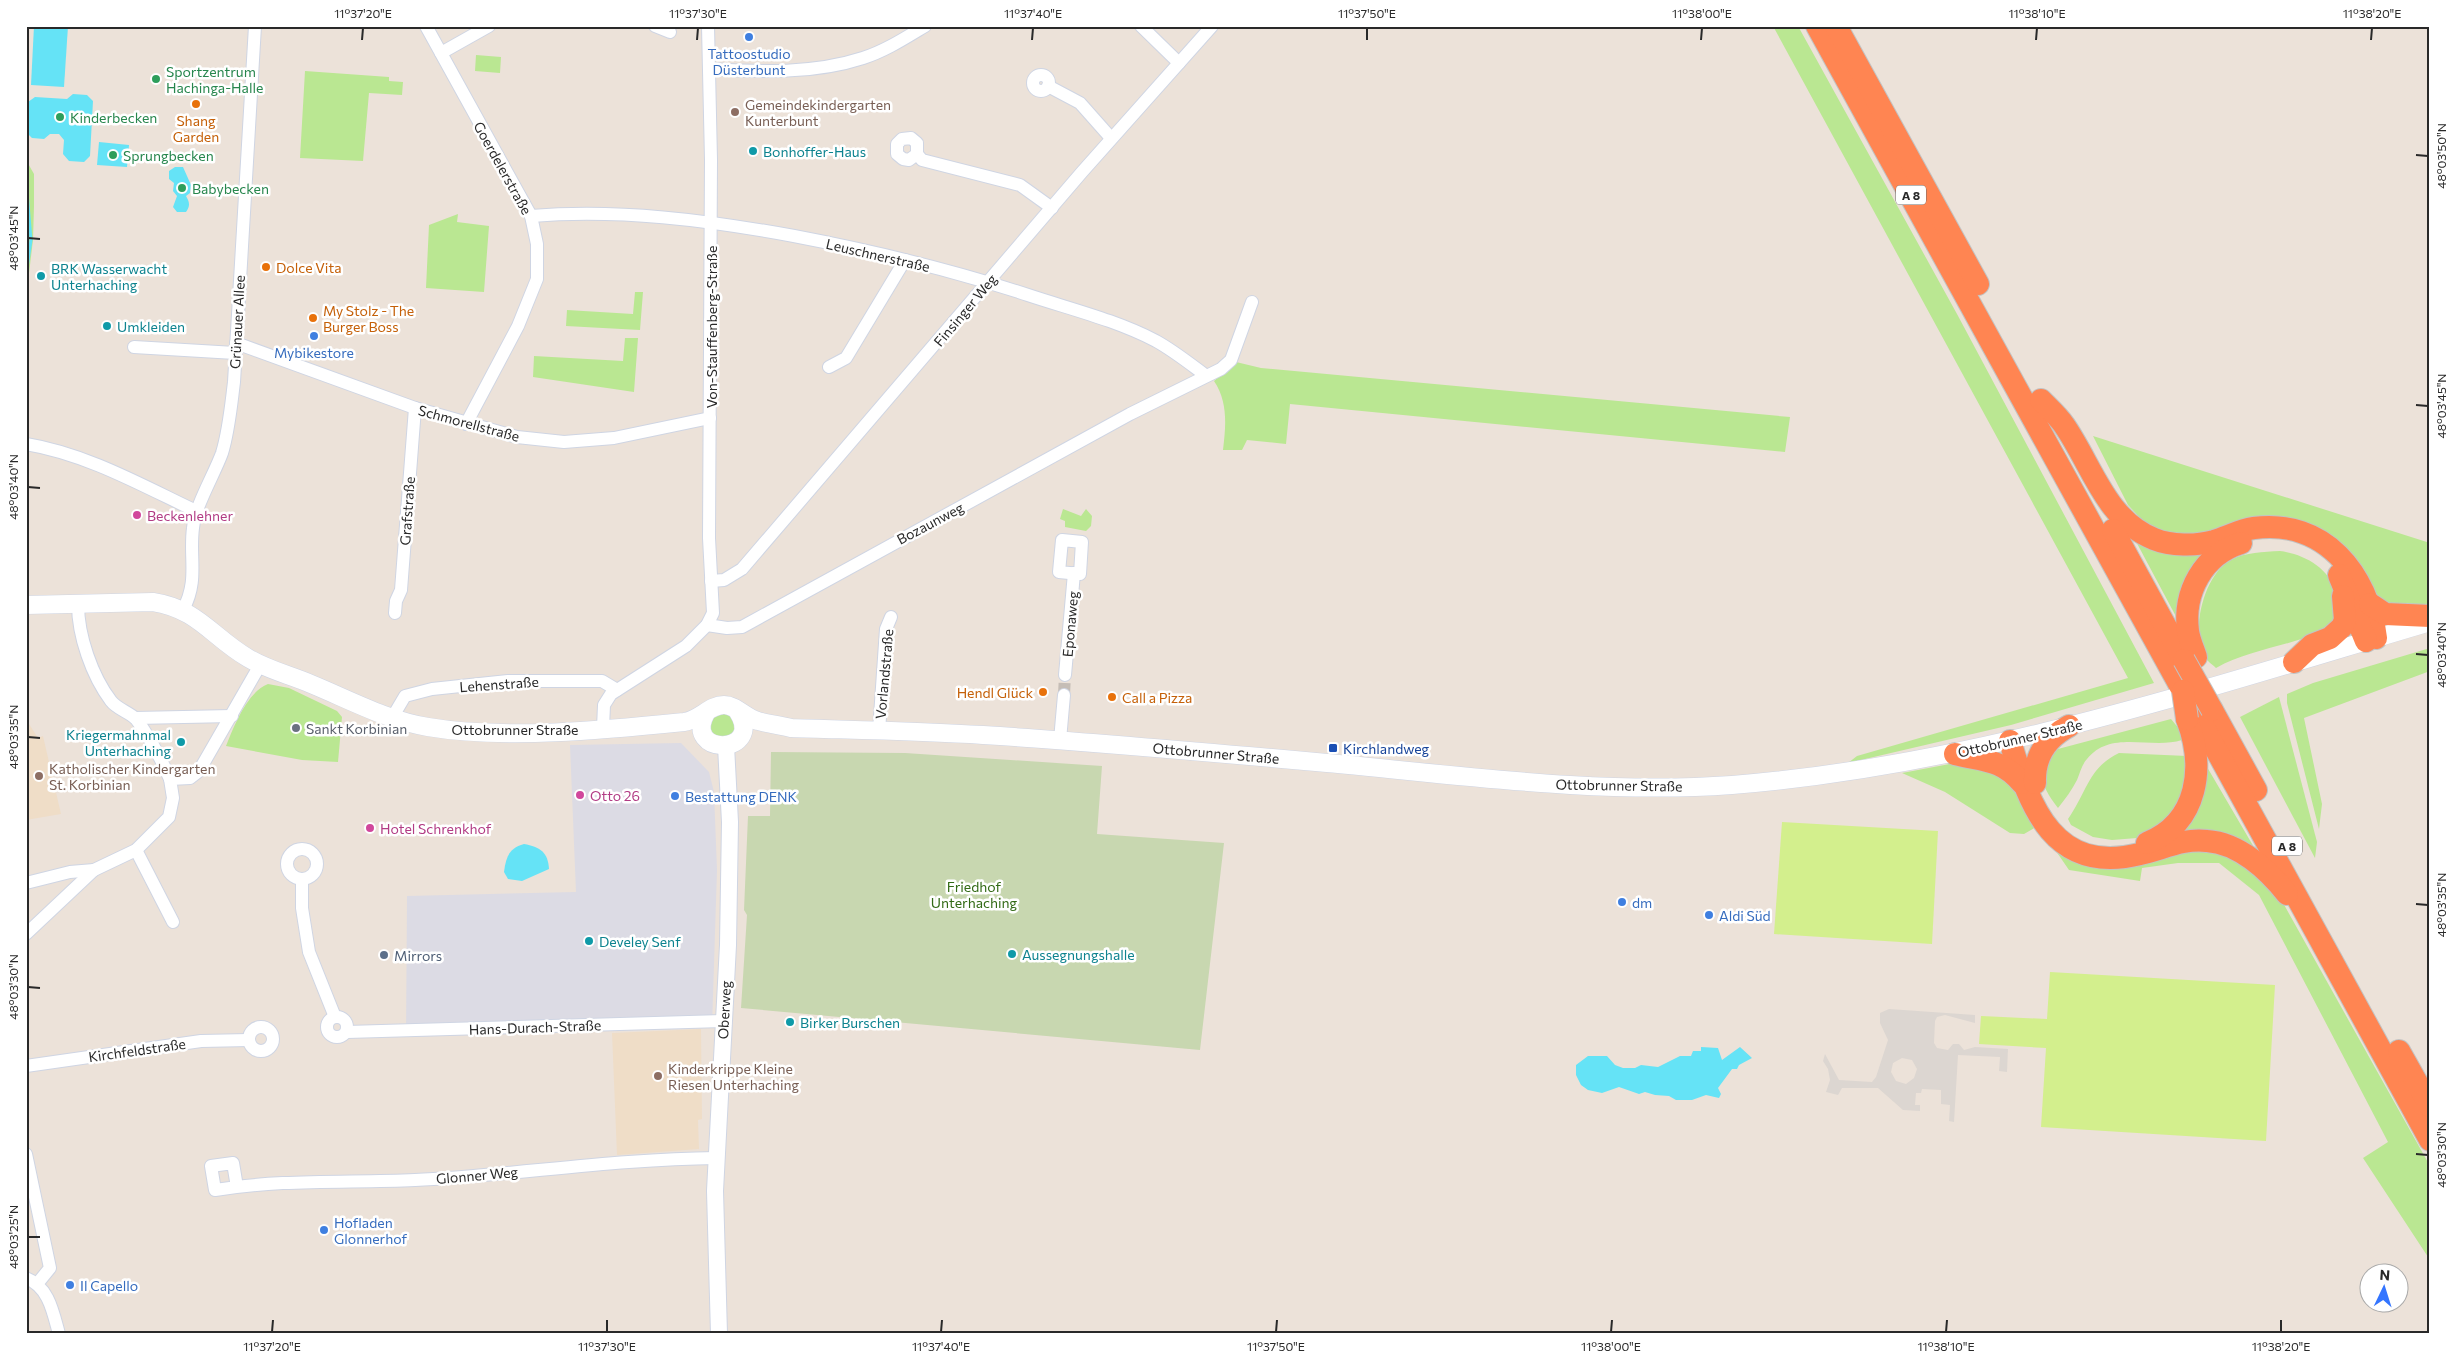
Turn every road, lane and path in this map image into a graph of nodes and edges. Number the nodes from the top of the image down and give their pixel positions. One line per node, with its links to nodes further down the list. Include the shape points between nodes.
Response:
1 (255, 26): 25 (street, Grünauer Allee)
2 (426, 26): 12 (street, Goerdelerstraße)
3 (489, 26): 12 (street)
4 (655, 26): 11 (street)
5 (708, 26): 14 (street, Von-Stauffenberg-Straße)
6 (925, 26): 14 (street, via 865,57 825,68 788,71)
7 (1141, 26): 13 (street)
8 (1212, 26): 13 (street, Finsinger Weg)
9 (1817, 26): 47 (highway, A 8)
10 (1836, 26): 28 (highway, A 8)
11 (670, 32)
12 (441, 53): 19 (street, Goerdelerstraße)
13 (1179, 63): 16 (street, Finsinger Weg)
14 (710, 69): 20 (street, Von-Stauffenberg-Straße)
15 (1048, 86): 16 (street, via 1080,103)
16 (1111, 138): 18 (street, Finsinger Weg)
17 (917, 154): 18 (street, via 922,160 1020,184)
18 (1052, 208): 22 (street, Finsinger Weg)
19 (531, 216): 20 (street, Leuschnerstraße, via 625,214); 31 (street, Goerdelerstraße, via 538,252 537,279 518,326)
20 (711, 222): 21 (street, Leuschnerstraße); 30 (street, Von-Stauffenberg-Straße)
21 (905, 260): 22 (street, Leuschnerstraße); 26 (street, via 846,358)
22 (988, 282): 27 (street, Leuschnerstraße, via 1132,330 1162,345); 36 (street, Finsinger Weg, via 742,569 724,580)
23 (1252, 302): 27 (street, Bozaunweg, via 1232,360)
24 (134, 347): 25 (street, Schmorellstraße)
25 (236, 348): 29 (street, Schmorellstraße); 33 (street, Grünauer Allee, via 228,427 222,453)
26 (829, 368)
27 (1205, 376): 45 (street, Bozaunweg, via 1114,422 742,627)
28 (2042, 400): 38 (highway, via 2064,424 2116,511 2134,528 2155,540 2177,544 2214,541 2252,528 2293,528 2327,543 2339,554); 47 (highway, A 8)
29 (414, 408): 31 (street, Schmorellstraße); 41 (street, Grafstraße, via 401,590)
30 (710, 418): 31 (street, Schmorellstraße, via 614,438 564,442 517,437); 36 (street, Von-Stauffenberg-Straße)
31 (466, 424)
32 (26, 444): 33 (street, via 106,468)
33 (198, 512): 40 (street, Grünauer Allee, via 193,527 193,579)
34 (1074, 573): 50 (street, Eponaweg)
35 (2342, 580): 46 (highway); 47 (highway, via 2326,558 2299,542 2284,539 2250,541 2216,554 2205,566 2191,594); 48 (highway, via 2345,620 2342,627 2330,638 2312,644)
36 (711, 581): 45 (street, Von-Stauffenberg-Straße, via 713,613)
37 (78, 604): 39 (main road, Ottobrunner Straße); 40 (main road, Ottobrunner Straße, via 153,602); 57 (street, via 89,658 104,690 112,703)
38 (2370, 604): 42 (highway, via 2385,614); 46 (highway)
39 (26, 605)
40 (183, 610): 49 (main road, Ottobrunner Straße)
41 (395, 613)
42 (2430, 616)
43 (891, 617): 63 (street, Vorlandstraße, via 886,629)
44 (2430, 622): 46 (main road, Ottobrunner Straße)
45 (707, 625): 51 (street, via 686,646)
46 (2371, 639): 48 (main road, Ottobrunner Straße)
47 (2183, 661): 56 (highway, A 8, bridge); 56 (highway, A 8, bridge, via 2183,691)
48 (2294, 662): 59 (main road, Ottobrunner Straße)
49 (260, 665): 55 (street); 58 (main road, Ottobrunner Straße)
50 (1065, 675)
51 (617, 690): 58 (street, Lehenstraße, via 602,681 562,680 508,681 432,689 405,696); 61 (street, via 604,706)
52 (1064, 695): 66 (street)
53 (738, 712): 54 (main road, Ottobrunner Straße, via 722,705); 62 (main road, Ottobrunner Straße, via 758,721); 67 (main road, via 744,724)
54 (706, 713): 60 (main road, Ottobrunner Straße, via 696,720); 64 (main road, via 702,725)
55 (232, 716): 57 (street); 69 (street, via 199,771 190,778)
56 (2208, 716): 70 (highway, via 2193,735 2197,762 2191,801 2178,822 2154,840 2139,846 2102,847 2078,841 2063,832 2048,816); 77 (highway, A 8); 81 (highway, A 8)
57 (135, 718): 69 (street)
58 (392, 718): 61 (main road, Ottobrunner Straße, via 446,729 494,732)
59 (2070, 726): 65 (main road, Ottobrunner Straße); 70 (highway, via 2046,744)
60 (644, 727): 61 (main road, Ottobrunner Straße); 64 (main road, Ottobrunner Straße)
61 (603, 728)
62 (791, 728): 63 (main road, Ottobrunner Straße); 67 (main road, Ottobrunner Straße)
63 (879, 731): 66 (main road, Ottobrunner Straße)
64 (706, 738): 67 (main road, Ottobrunner Straße, via 715,745)
65 (2017, 739): 68 (main road, Ottobrunner Straße); 70 (highway)
66 (1060, 740): 68 (main road, Ottobrunner Straße, via 1582,787 1743,784 1847,772)
67 (733, 742): 78 (street, Oberweg)
68 (1955, 754): 70 (highway, via 1995,762)
69 (170, 779): 71 (street, via 173,798 169,817)
70 (2028, 783): 77 (highway, via 2033,808 2044,825 2060,841 2088,854 2140,854 2193,840 2231,848 2277,882)
71 (136, 850): 72 (street); 75 (street)
72 (94, 870): 74 (street, via 70,872); 76 (street)
73 (302, 879): 78 (street, Hans-Durach-Straße, via 302,908 309,952 335,1017 327,1024 330,1034 340,1037 347,1032)
74 (26, 883)
75 (173, 922)
76 (26, 934)
77 (2326, 947): 82 (highway, A 8)
78 (723, 1021): 84 (street, Oberweg)
79 (248, 1040): 80 (street, Kirchfeldstraße, via 201,1041)
80 (26, 1066)
81 (2430, 1106)
82 (2430, 1140)
83 (26, 1154): 86 (street, via 50,1268)
84 (716, 1158): 85 (street, Glonner Weg, via 608,1163 416,1180); 88 (street, Oberweg)
85 (237, 1187)
86 (32, 1281): 87 (street, via 47,1295)
87 (59, 1334)
88 (719, 1334)

